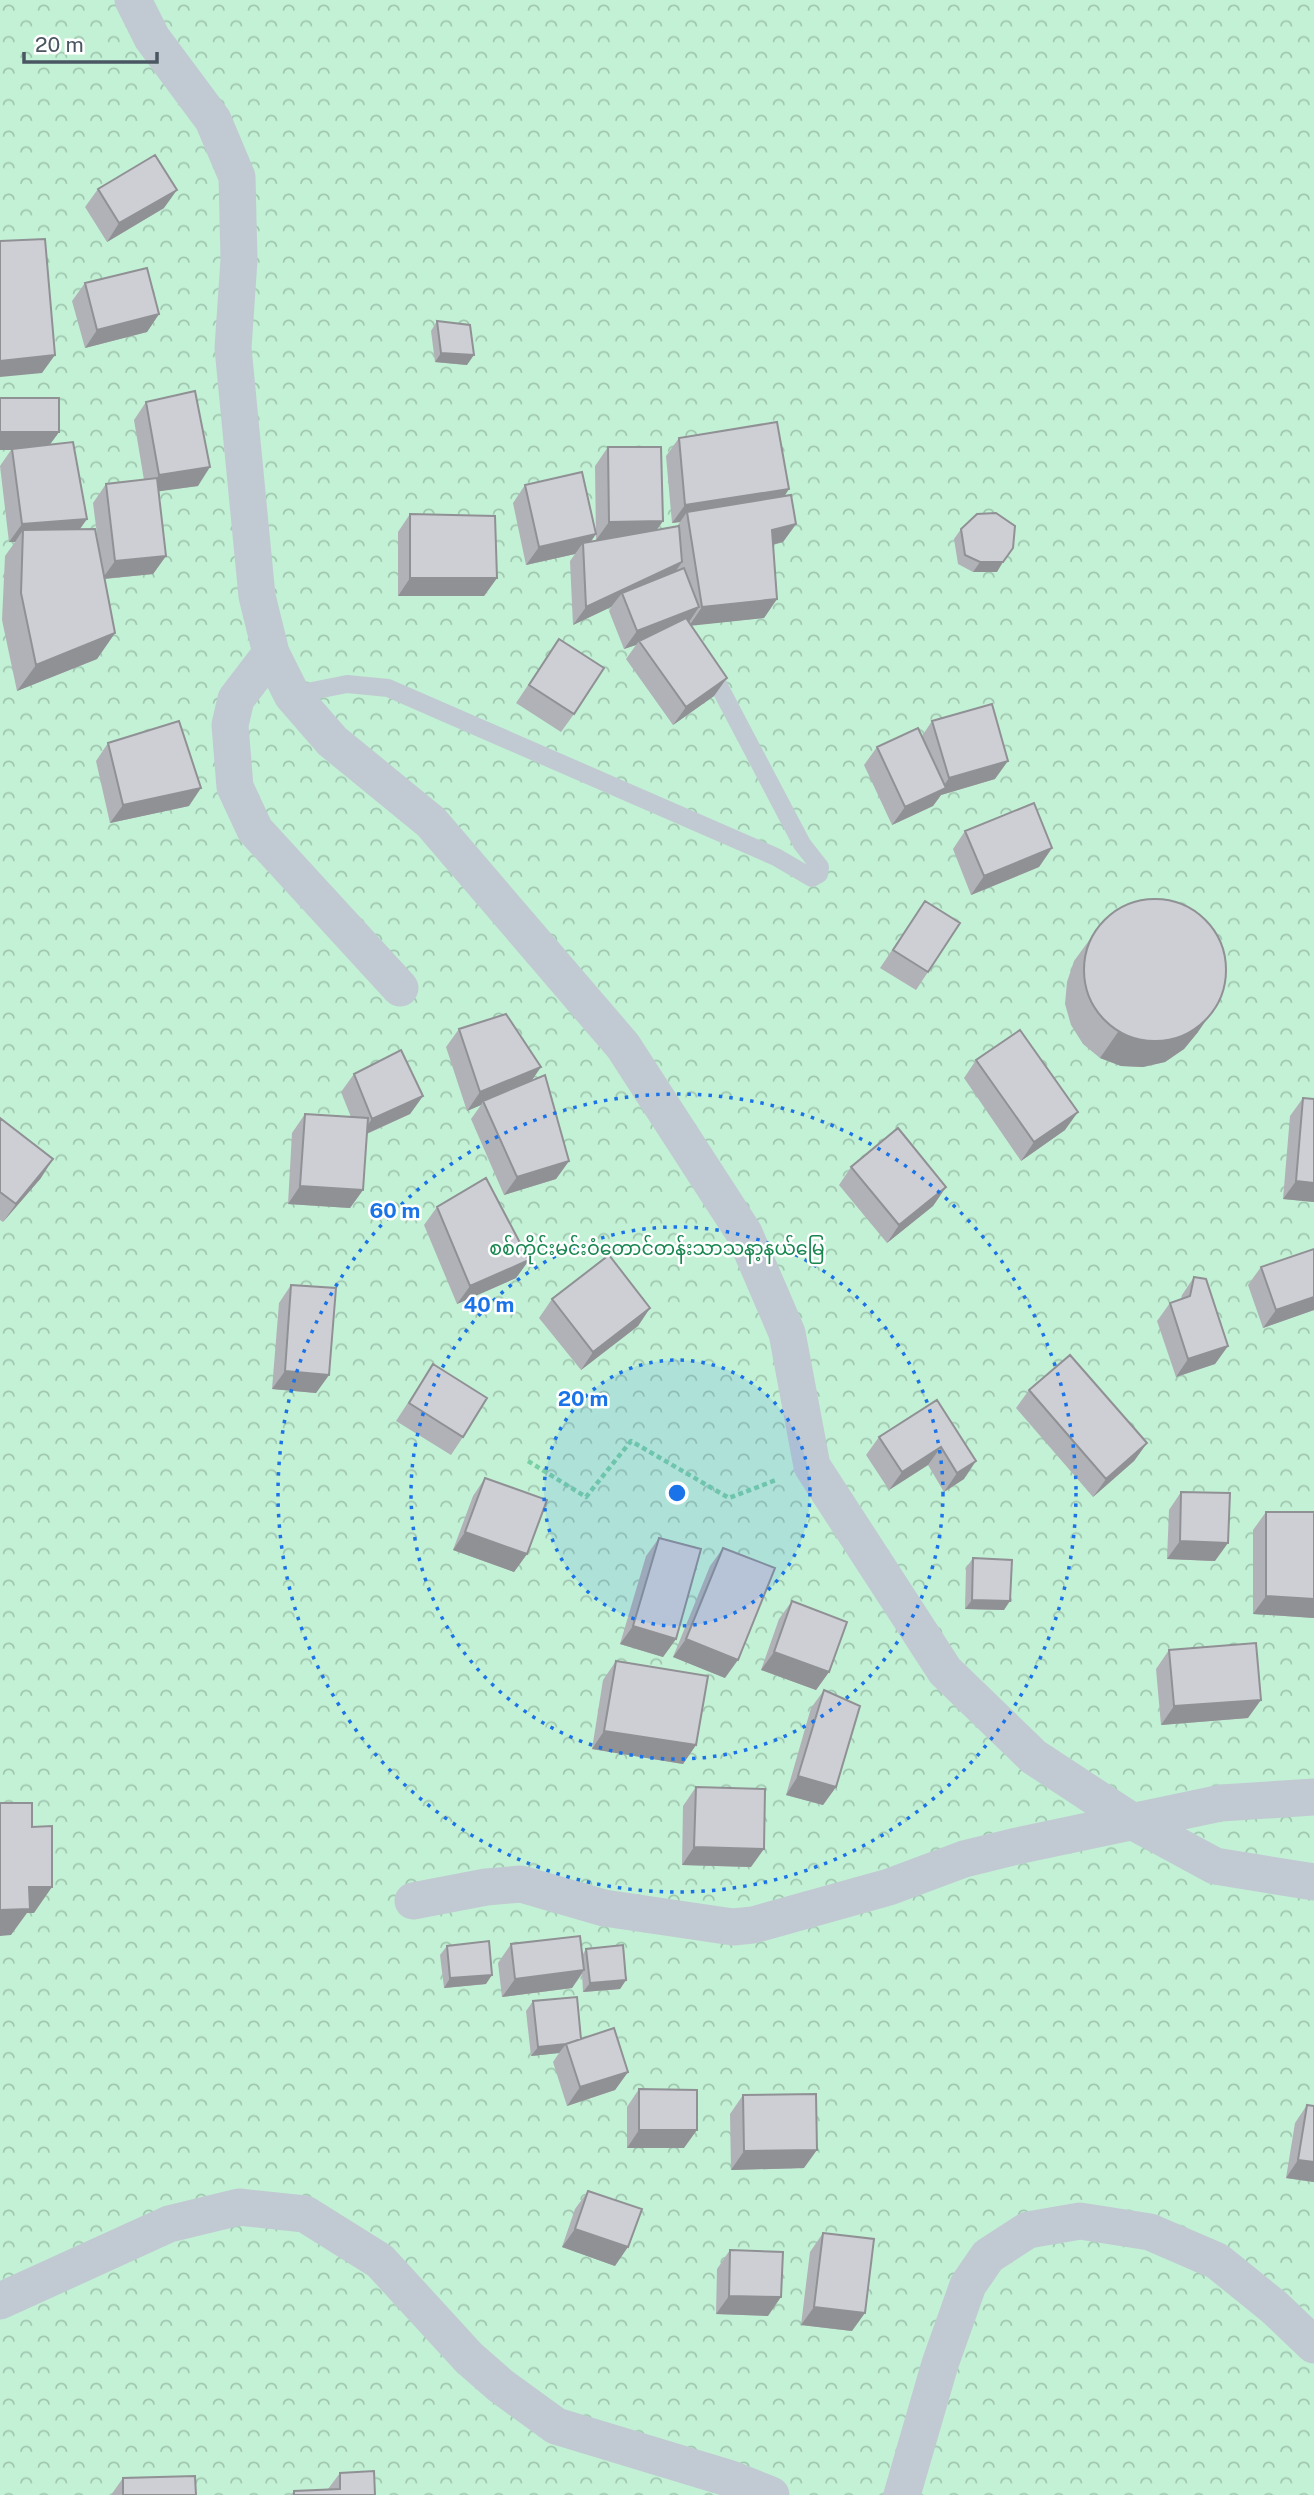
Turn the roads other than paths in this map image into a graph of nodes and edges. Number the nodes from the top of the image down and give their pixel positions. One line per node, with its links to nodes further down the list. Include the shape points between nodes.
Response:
1 (133, 0): 3 (street, via 152,38 213,120 237,177 239,260 233,348 257,596)
2 (701, 651): 4 (lane, via 802,844 820,867 812,878 776,857 388,688 347,684)
3 (271, 653): 4 (street); 5 (street, via 236,699 230,725 235,787 255,830)
4 (292, 695): 7 (street, via 332,741 431,822 622,1046 744,1233 787,1333 812,1466 945,1671 1034,1757)
5 (400, 988)
6 (1314, 1797): 7 (street, via 1221,1803)
7 (1130, 1820): 8 (street, via 1215,1866); 9 (street, via 964,1859 889,1887 743,1926 604,1908 521,1884)
8 (1314, 1882)
9 (414, 1901)
10 (0, 2301): 12 (street, via 169,2224 239,2207 306,2214 380,2261 469,2358 556,2426)
11 (1314, 2345): 13 (street, via 1217,2261 1150,2232 1080,2221 1028,2230 988,2256 968,2286)
12 (771, 2495)
13 (902, 2495)

